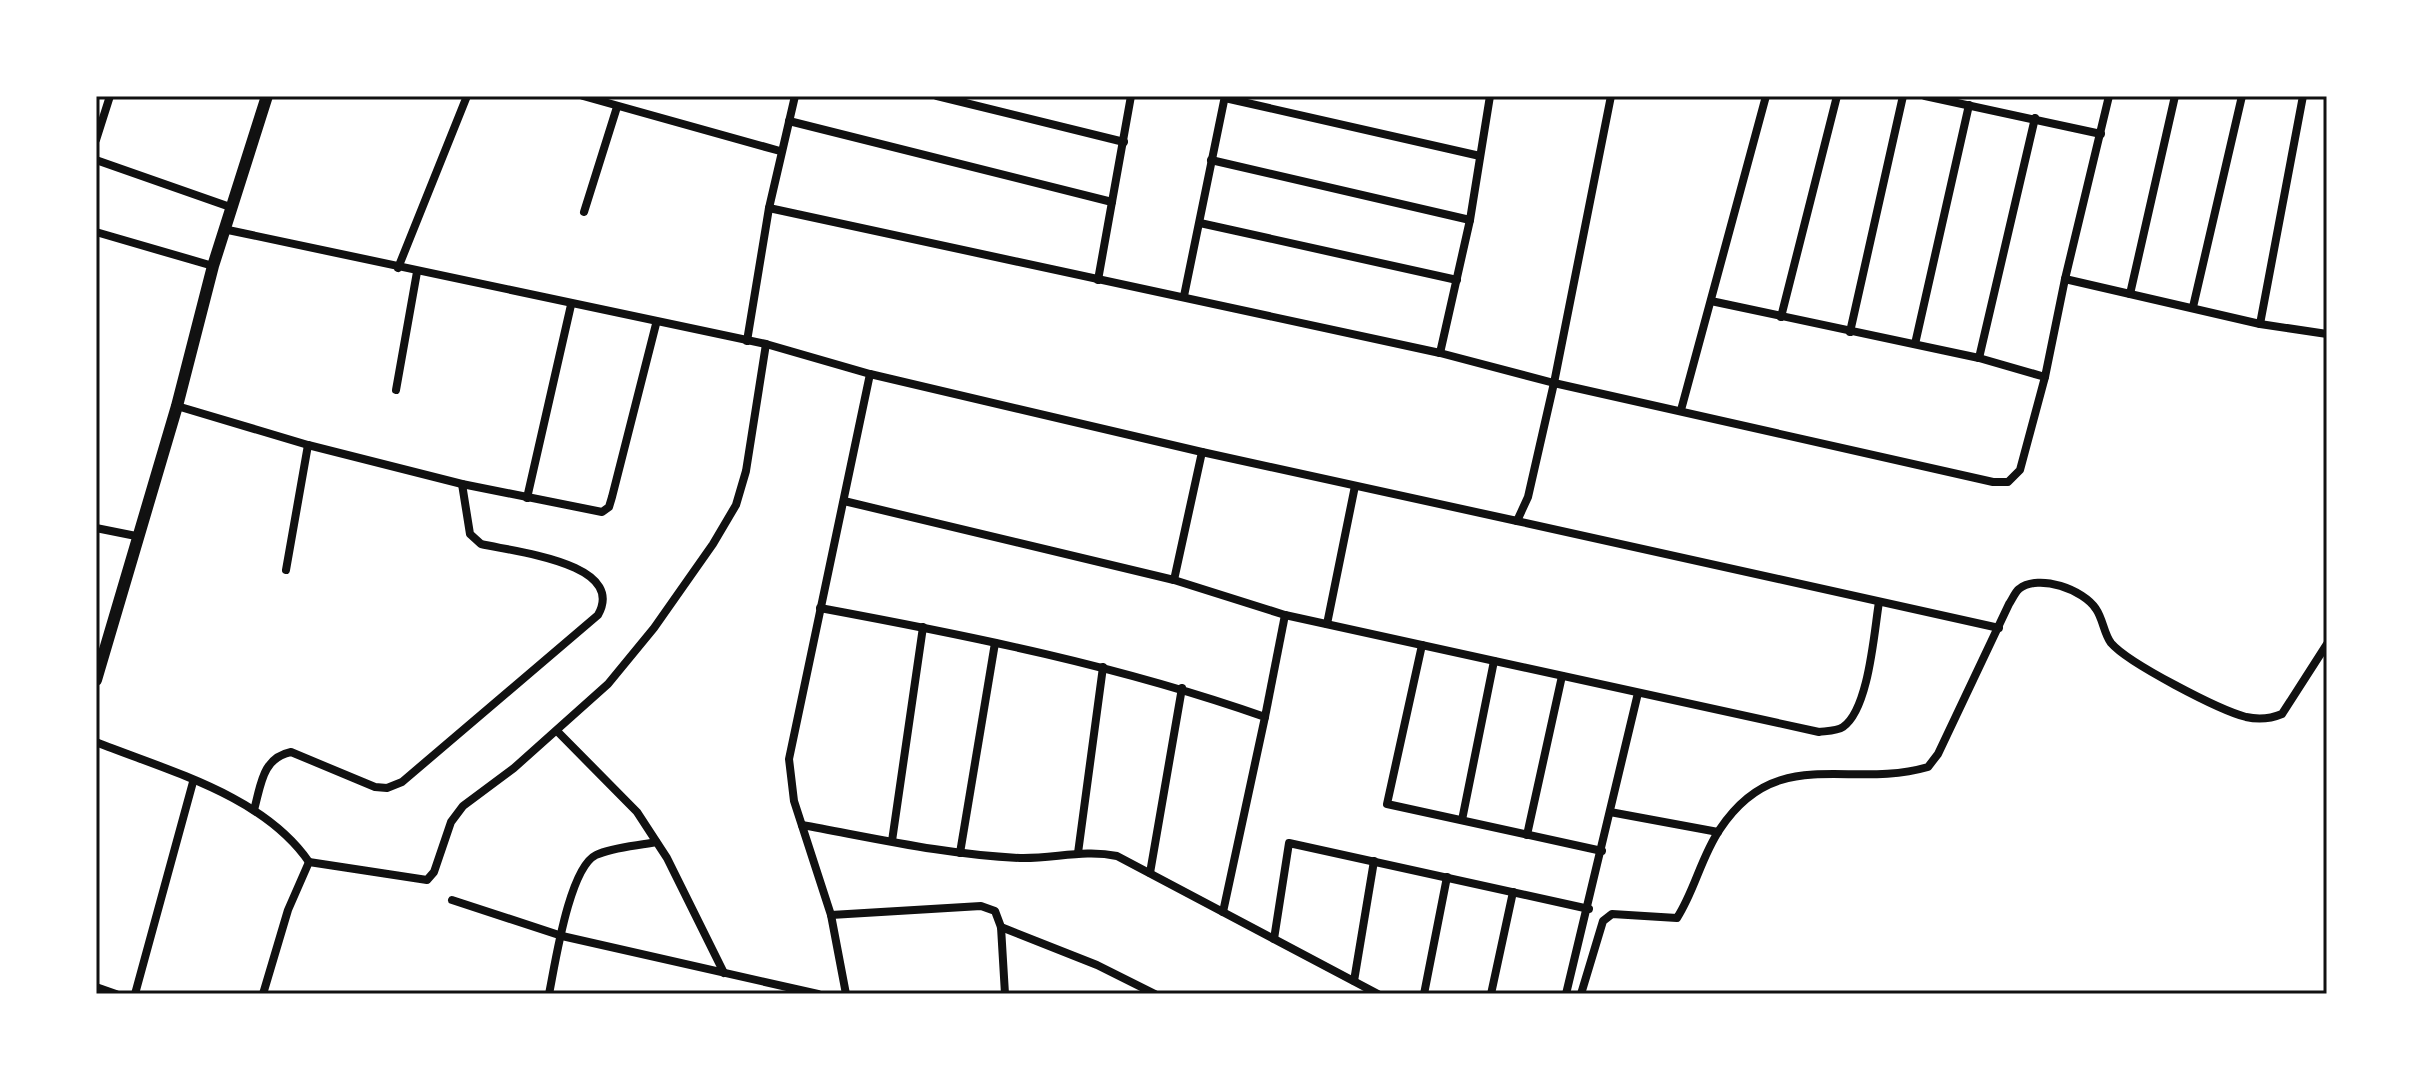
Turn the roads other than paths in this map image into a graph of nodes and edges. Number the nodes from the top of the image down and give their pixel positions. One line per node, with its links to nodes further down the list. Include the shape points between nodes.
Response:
1 (110, 96): 24 (street)
2 (267, 96): 32 (street)
3 (467, 96): 39 (street)
4 (583, 96): 20 (street)
5 (795, 96): 22 (street)
6 (937, 96): 25 (street)
7 (1131, 96): 25 (street)
8 (1490, 96): 27 (street)
9 (1611, 96): 61 (street)
10 (1766, 96): 46 (street)
11 (1837, 96): 49 (street)
12 (1903, 96): 52 (street)
13 (1925, 96): 19 (street)
14 (2109, 96): 23 (street)
15 (2175, 96): 44 (street)
16 (2242, 96): 48 (street)
17 (2303, 96): 51 (street)
18 (1225, 97): 27 (street); 29 (street)
19 (1969, 105): 21 (street); 56 (street)
20 (617, 107): 26 (street); 33 (street)
21 (2035, 118): 23 (street); 58 (street)
22 (789, 121): 26 (street); 30 (street)
23 (2101, 134): 41 (street)
24 (96, 140)
25 (1124, 142): 30 (street)
26 (780, 151): 31 (street)
27 (1480, 156): 34 (street)
28 (96, 160): 32 (street)
29 (1211, 160): 34 (street); 35 (street)
30 (1112, 202): 42 (street)
31 (769, 208): 42 (street); 54 (street)
32 (234, 209): 36 (street)
33 (584, 212)
34 (1470, 220): 43 (street)
35 (1200, 223): 43 (street); 45 (street)
36 (228, 230): 38 (street); 39 (street)
37 (96, 232): 38 (street)
38 (213, 266): 63 (street)
39 (398, 268): 40 (street)
40 (417, 272): 47 (street); 62 (street)
41 (2065, 279): 44 (street); 60 (street)
42 (1098, 280): 45 (street)
43 (1457, 280): 57 (street)
44 (2130, 294): 48 (street)
45 (1184, 296): 57 (street)
46 (1711, 301): 49 (street); 64 (street)
47 (571, 305): 50 (street); 69 (street)
48 (2193, 307): 51 (street)
49 (1781, 317): 52 (street)
50 (656, 324): 54 (street); 69 (street, via 609,507 602,512)
51 (2260, 324): 53 (street)
52 (1850, 332): 56 (street)
53 (2327, 334)
54 (747, 341): 55 (street)
55 (766, 344): 59 (street); 92 (street, via 746,471 727,521 634,654)
56 (1915, 344): 58 (street)
57 (1440, 353): 61 (street)
58 (1979, 358): 60 (street)
59 (870, 374): 66 (street); 70 (street)
60 (2045, 377): 64 (street, via 2020,470 2008,482)
61 (1554, 383): 64 (street); 71 (street, via 1528,497)
62 (396, 390)
63 (177, 406): 65 (street); 73 (street)
64 (1681, 410)
65 (308, 445): 67 (street); 74 (street)
66 (1202, 452): 68 (street); 75 (street)
67 (462, 484): 69 (street); 95 (street, via 470,534 481,544 595,577 604,589 598,615 402,782 375,787 291,752 280,754 266,766)
68 (1355, 486): 71 (street); 79 (street)
69 (527, 498)
70 (844, 501): 75 (street); 77 (street)
71 (1517, 521): 76 (street)
72 (96, 528): 73 (street)
73 (136, 536): 88 (street)
74 (286, 570)
75 (1174, 580): 78 (street)
76 (1879, 602): 81 (street); 90 (street, via 1862,698 1841,729 1819,732)
77 (820, 608): 80 (street); 98 (street, via 789,759)
78 (1285, 615): 79 (street); 91 (street)
79 (1327, 624): 84 (street)
80 (923, 627): 82 (street); 101 (street)
81 (1999, 628): 83 (street, via 2020,588 2034,583 2060,586 2095,607 2110,641 2128,657 2220,706 2269,719 2282,714); 99 (street, via 1928,767 1885,775 1780,778 1757,792)
82 (995, 643): 86 (street); 104 (street)
83 (2327, 644)
84 (1422, 645): 85 (street); 97 (street, via 1387,804)
85 (1494, 661): 87 (street); 97 (street)
86 (1103, 667): 89 (street); 105 (street)
87 (1562, 676): 90 (street); 100 (street)
88 (96, 680)
89 (1182, 688): 91 (street); 108 (street)
90 (1638, 693): 96 (street)
91 (1265, 717): 113 (street)
92 (557, 731): 102 (street, via 621,794); 107 (street, via 463,806 427,880)
93 (96, 742): 94 (street)
94 (193, 782): 95 (street); 122 (street)
95 (254, 810): 107 (street, via 279,827)
96 (1610, 812): 99 (street); 103 (street)
97 (1462, 820): 100 (street)
98 (802, 825): 101 (street); 114 (street)
99 (1718, 832): 133 (street, via 1677,918 1612,914 1603,921)
100 (1527, 835): 103 (street)
101 (892, 841): 104 (street)
102 (656, 842): 116 (street, via 607,852 586,863); 118 (street)
103 (1602, 851): 112 (street)
104 (960, 853): 105 (street, via 1044,858)
105 (1078, 853): 108 (street, via 1117,856)
106 (1374, 861): 109 (street); 117 (street, via 1289,843); 119 (street)
107 (309, 862): 123 (street, via 288,910)
108 (1150, 873): 113 (street)
109 (1447, 877): 110 (street); 130 (street)
110 (1513, 892): 112 (street); 131 (street)
111 (452, 900): 116 (street)
112 (1589, 909): 132 (street)
113 (1223, 912): 117 (street)
114 (831, 915): 115 (street, via 981,906 995,911); 126 (street)
115 (1001, 927): 127 (street); 128 (street)
116 (562, 936): 118 (street); 124 (street)
117 (1274, 939): 119 (street)
118 (724, 973): 125 (street)
119 (1354, 981): 129 (street)
120 (96, 987): 121 (street)
121 (116, 994)
122 (135, 994)
123 (263, 994)
124 (549, 994)
125 (818, 994)
126 (846, 994)
127 (1005, 994)
128 (1155, 994)
129 (1378, 994)
130 (1424, 994)
131 (1491, 994)
132 (1566, 994)
133 (1581, 994)

